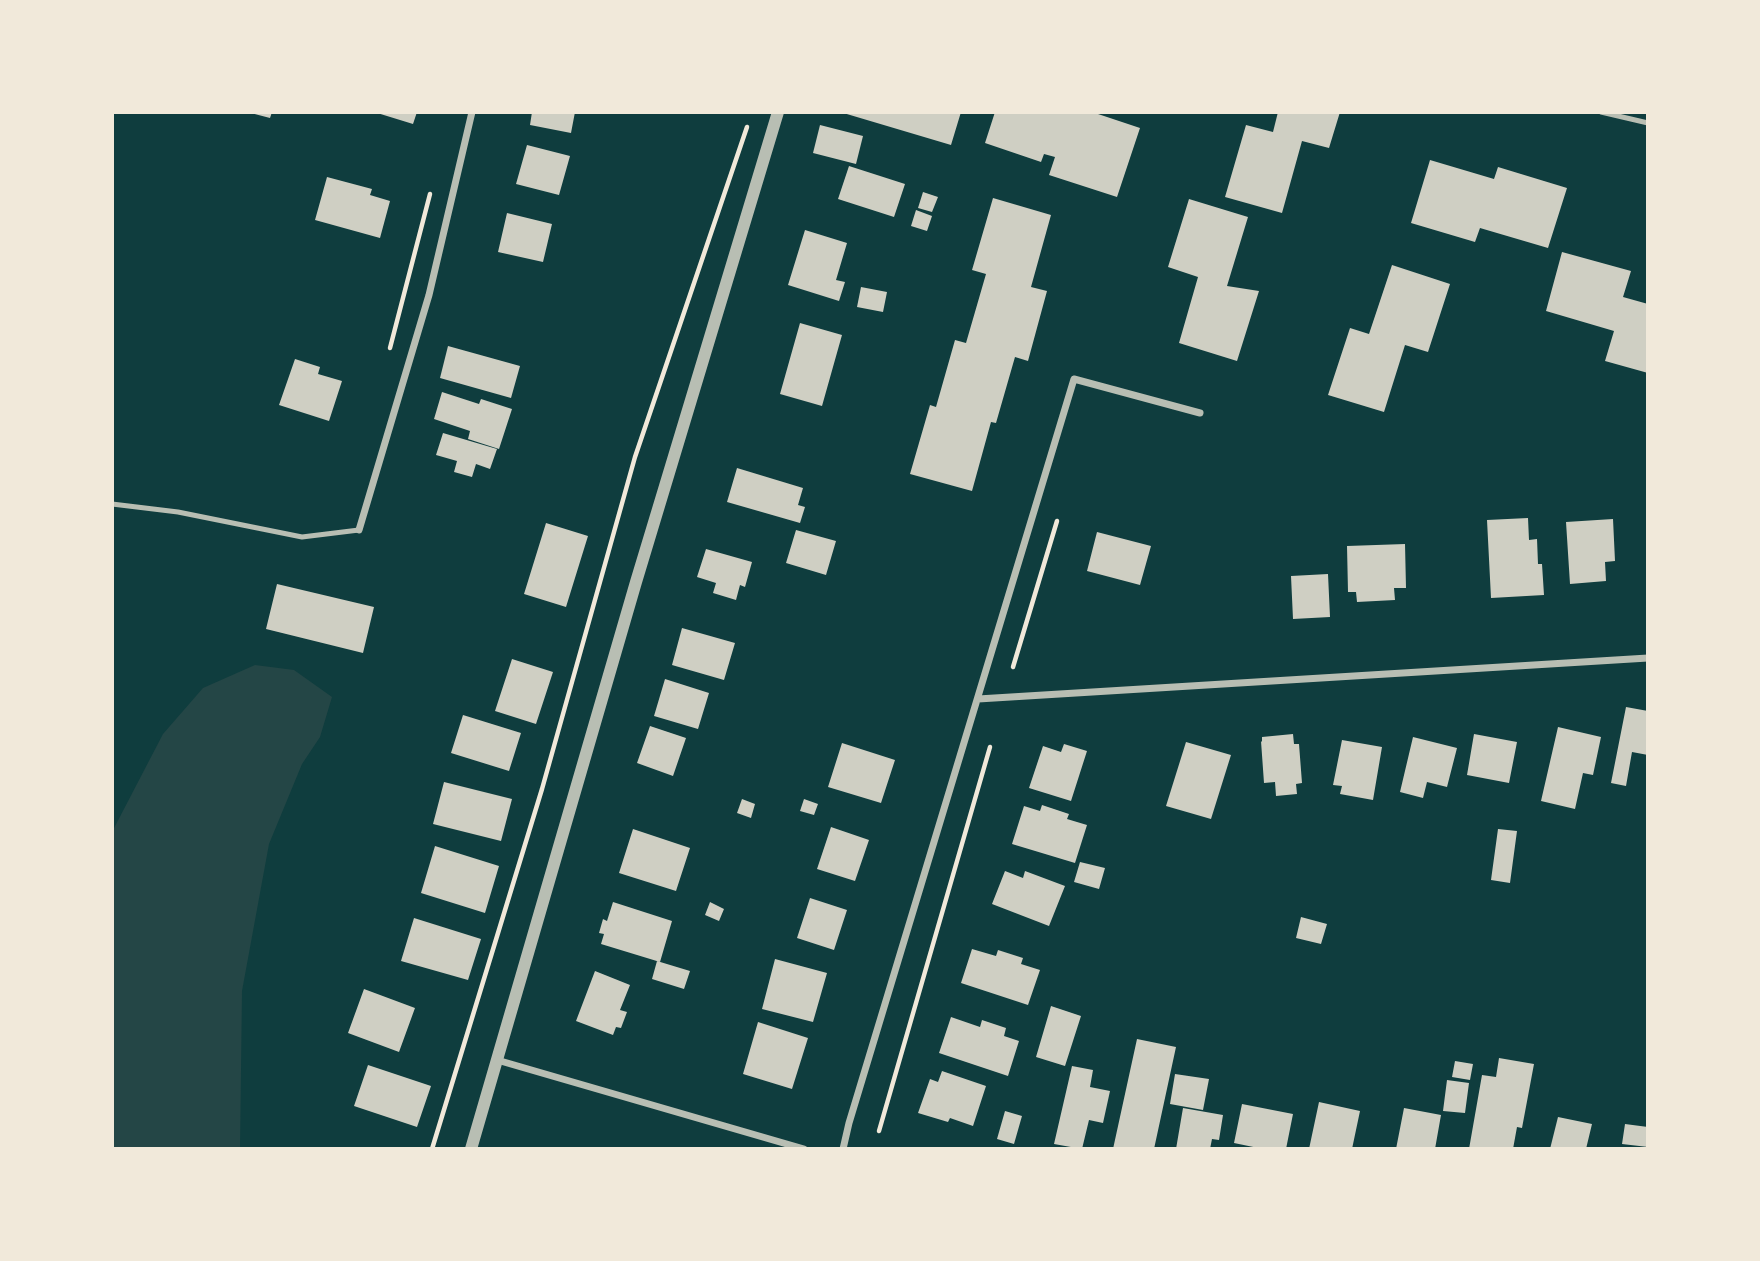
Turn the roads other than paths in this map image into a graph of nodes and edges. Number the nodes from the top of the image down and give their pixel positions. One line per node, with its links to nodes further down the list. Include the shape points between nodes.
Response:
1 (472, 112): 7 (street, via 429,295)
2 (778, 112): 10 (street)
3 (1601, 112): 4 (lane)
4 (1648, 123)
5 (1200, 413): 9 (street, via 1074,379)
6 (112, 504): 7 (lane, via 302,537)
7 (359, 530)
8 (1648, 658): 9 (street)
9 (978, 699): 13 (street)
10 (497, 1060): 11 (street); 12 (street)
11 (471, 1149)
12 (804, 1149)
13 (843, 1149)

